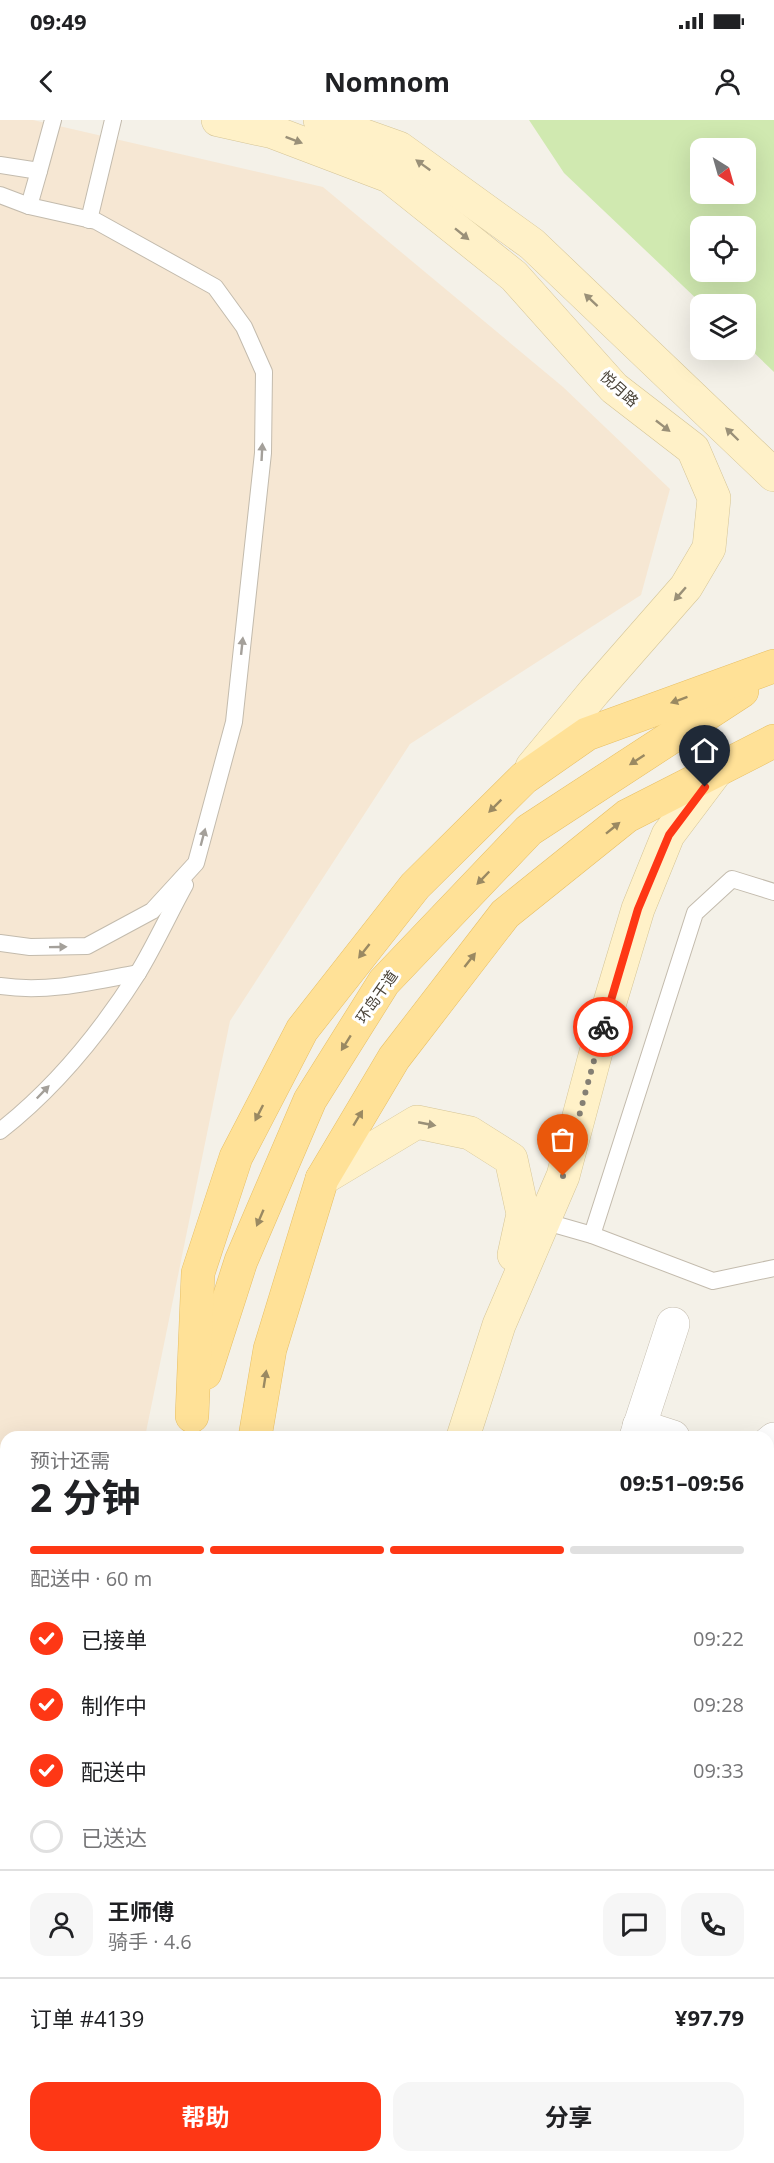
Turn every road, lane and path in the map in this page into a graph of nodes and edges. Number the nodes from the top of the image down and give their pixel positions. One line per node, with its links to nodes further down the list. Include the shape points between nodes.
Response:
1 (53, 120): 6 (lane)
2 (113, 120): 9 (lane)
3 (218, 120): 14 (main road, 悦月路, one-way to 14, via 273,132 389,176 514,276 614,388 693,450 714,498 710,548 686,587)
4 (320, 120): 10 (main road, one-way to 4, via 532,244 399,148)
5 (0, 165): 6 (lane)
6 (39, 171): 8 (lane)
7 (0, 195): 8 (lane)
8 (29, 206): 9 (lane)
9 (89, 220): 15 (lane, one-way to 9, via 234,722 262,453 264,372 244,327 215,287)
10 (774, 475)
11 (774, 668): 14 (main road, one-way to 14, via 587,734); 27 (main road, 环岛干道, one-way to 27, via 530,830 384,982 310,1100 241,1261)
12 (774, 741): 13 (main road)
13 (717, 770): 21 (main road, one-way to 13, via 393,1058 505,914 627,816); 22 (main road, via 669,835 638,909 563,1176)
14 (524, 778): 27 (main road, one-way to 27, via 415,886 302,1030 236,1157 198,1273)
15 (196, 863): 17 (lane, one-way to 15, via 87,946 152,911); 18 (lane)
16 (774, 892): 23 (lane, via 732,879 695,913)
17 (0, 944)
18 (138, 973): 19 (lane, via 66,987); 20 (lane, one-way to 18, via 84,1051)
19 (0, 986)
20 (0, 1131)
21 (322, 1179): 26 (main road, one-way to 26, via 417,1122 470,1133 511,1159 523,1214); 28 (main road, one-way to 21, via 270,1349)
22 (543, 1221): 23 (lane); 26 (main road)
23 (592, 1235): 24 (lane, via 713,1281)
24 (774, 1268)
25 (673, 1324): 30 (street)
26 (499, 1325): 29 (main road)
27 (190, 1427)
28 (256, 1431)
29 (465, 1431)
30 (637, 1431)

